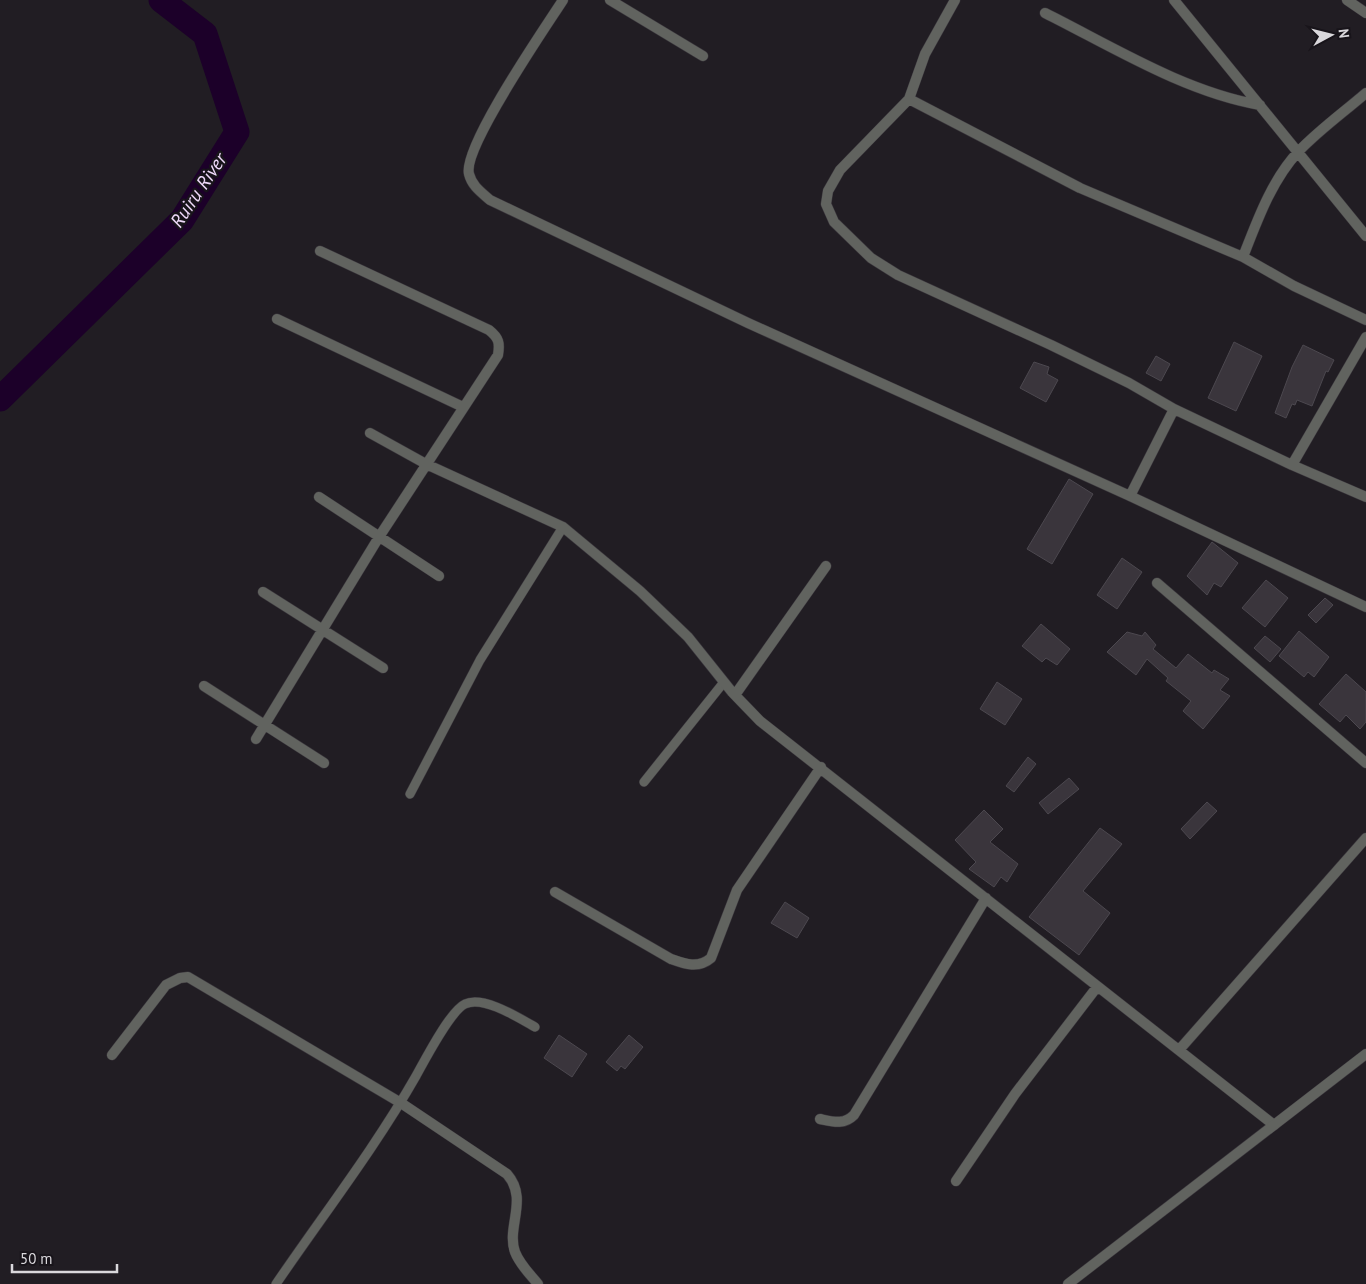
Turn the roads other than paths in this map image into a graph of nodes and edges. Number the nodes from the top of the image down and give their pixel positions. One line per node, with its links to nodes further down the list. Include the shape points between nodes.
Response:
1 (563, 0): 24 (street, via 477,140 468,172 474,187 490,200 748,323)
2 (610, 0): 8 (street)
3 (955, 0): 10 (street, via 925,54)
4 (1174, 0): 11 (street)
5 (1348, 0): 6 (street)
6 (1366, 13)
7 (1045, 14): 11 (street, via 1178,79 1230,100)
8 (703, 56)
9 (1366, 93): 12 (street)
10 (909, 100): 15 (street, via 1080,188); 20 (street, via 840,170 828,191 826,204 834,222 870,258 898,275 1051,344 1129,382)
11 (1260, 105): 12 (street)
12 (1298, 153): 13 (street); 15 (street, via 1278,181)
13 (1366, 236)
14 (320, 251): 19 (street, via 498,336 498,355)
15 (1243, 257): 17 (street, via 1294,286)
16 (278, 319): 19 (street)
17 (1366, 320)
18 (1366, 337): 23 (street)
19 (464, 407): 22 (street)
20 (1174, 409): 23 (street); 24 (street)
21 (370, 433): 22 (street)
22 (426, 464): 27 (street); 28 (street)
23 (1292, 465): 26 (street)
24 (1130, 496): 33 (street)
25 (319, 497): 28 (street)
26 (1366, 497)
27 (563, 526): 36 (street, via 640,591 688,637); 45 (lane, via 480,660)
28 (378, 537): 30 (street); 34 (street)
29 (826, 566): 38 (street)
30 (439, 576)
31 (1157, 583): 42 (street)
32 (263, 592): 34 (street)
33 (1366, 607)
34 (321, 630): 35 (street); 39 (street)
35 (383, 668)
36 (724, 682): 38 (street); 44 (lane)
37 (204, 686): 39 (street)
38 (735, 695): 43 (street, via 760,721)
39 (265, 725): 40 (street); 41 (street)
40 (256, 739)
41 (324, 763)
42 (1366, 763)
43 (821, 767): 47 (street, via 737,890 711,958 705,963 686,964 671,959); 48 (street)
44 (644, 782)
45 (410, 794)
46 (1366, 838): 51 (street)
47 (556, 892)
48 (986, 898): 49 (street); 55 (street, via 854,1115 848,1121 838,1123)
49 (1097, 987): 51 (street); 57 (street, via 1015,1094)
50 (535, 1027): 54 (lane, via 486,1004 466,1003 441,1033)
51 (1178, 1050): 56 (street)
52 (1366, 1054): 56 (street)
53 (112, 1055): 54 (street, via 166,984 188,977)
54 (401, 1103): 58 (lane); 59 (street, via 491,1162 514,1182 517,1194 515,1252)
55 (820, 1119)
56 (1274, 1125): 60 (street)
57 (956, 1181)
58 (276, 1284)
59 (538, 1284)
60 (1068, 1284)

